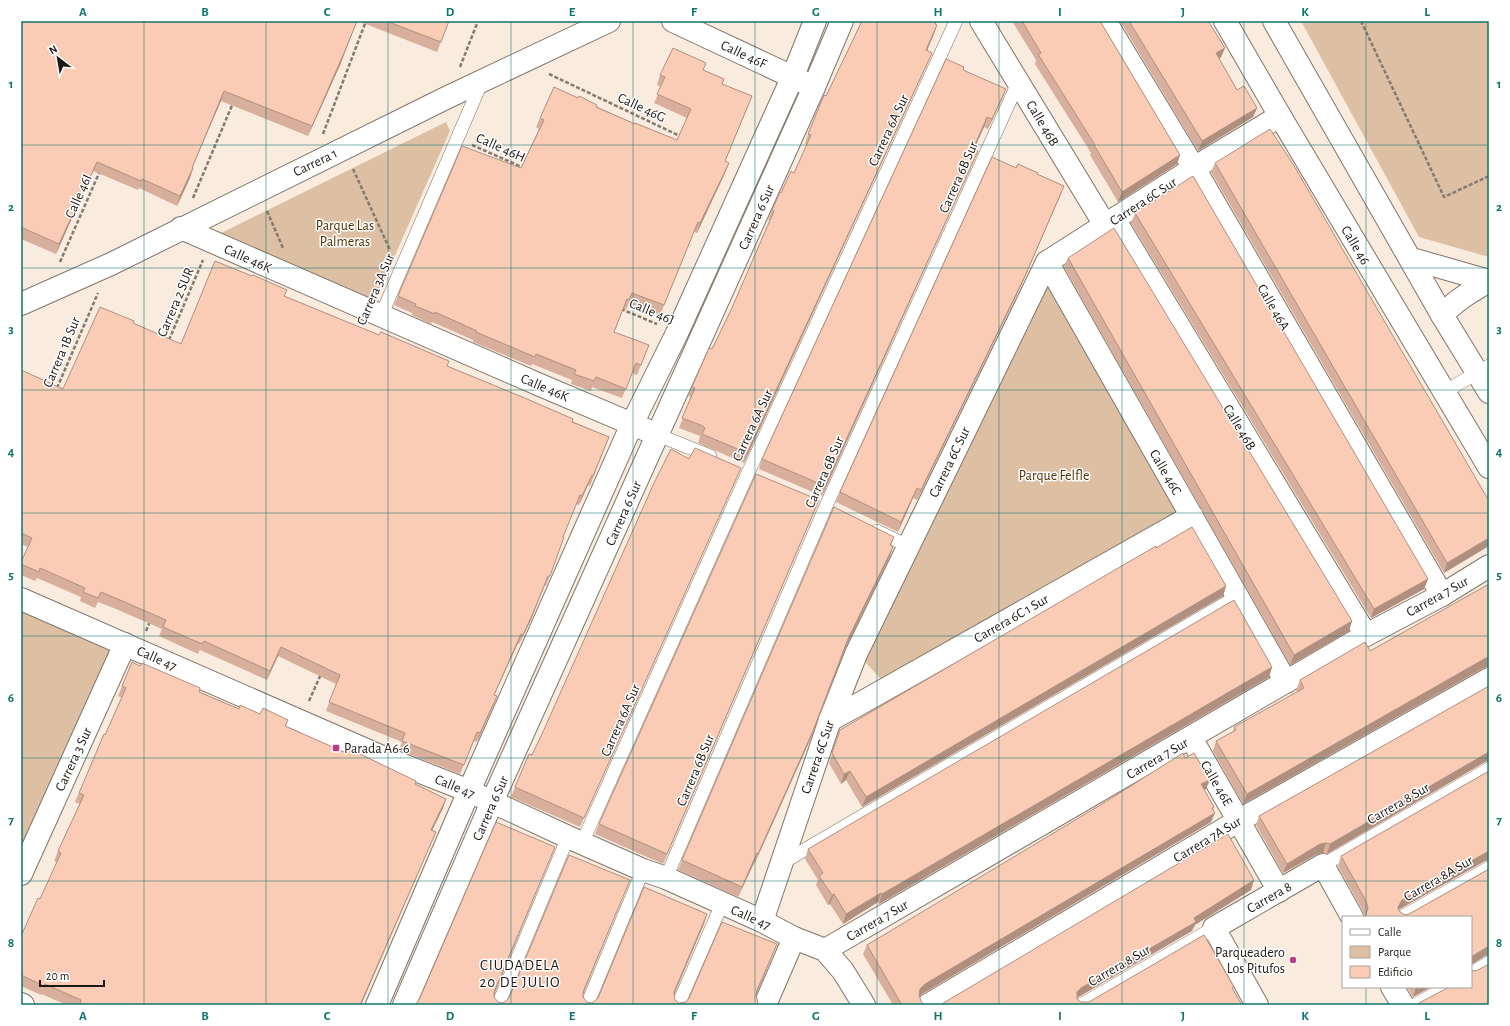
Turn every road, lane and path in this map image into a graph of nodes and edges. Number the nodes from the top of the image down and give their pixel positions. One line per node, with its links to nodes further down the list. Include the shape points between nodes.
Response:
1 (366, 21): 24 (path)
2 (478, 21): 18 (path)
3 (609, 21): 13 (street, Carrera 1)
4 (673, 21): 14 (street, Calle 46F)
5 (815, 21): 14 (street, Carrera 6 Sur)
6 (842, 21): 17 (street, Carrera 6 Sur)
7 (956, 21): 55 (lane, Carrera 6A Sur)
8 (981, 21): 16 (street, Calle 46B)
9 (1105, 21): 25 (street, Calle 46A)
10 (1225, 21): 20 (street, Calle 46)
11 (1274, 21): 33 (street)
12 (1361, 21): 28 (path, via 1444,197)
13 (523, 61): 15 (street, Carrera 1); 22 (path, Calle 46G)
14 (793, 76): 17 (street, Calle 46F); 44 (street, Carrera 6 Sur)
15 (482, 80): 18 (street, Carrera 1); 21 (lane, Carrera 3A Sur)
16 (1018, 83): 30 (street, Calle 46B); 58 (lane, Carrera 6B Sur)
17 (814, 86): 51 (street, Carrera 6 Sur)
18 (448, 97): 23 (street, Carrera 1)
19 (234, 100): 31 (path)
20 (1280, 116): 25 (street, Carrera 6C Sur); 48 (street, Calle 46)
21 (457, 139): 27 (path, Calle 46H); 36 (lane, Carrera 3A Sur)
22 (687, 140)
23 (344, 148): 24 (street, Carrera 1); 36 (path)
24 (312, 164): 29 (street, Carrera 1)
25 (1194, 168): 30 (street, Carrera 6C Sur); 64 (street, Calle 46A)
26 (101, 170): 39 (path, Calle 46I)
27 (528, 170)
28 (1489, 176)
29 (258, 191): 31 (street, Carrera 1); 37 (path)
30 (1109, 222): 34 (street, Carrera 6C Sur); 68 (street, Calle 46B)
31 (181, 228): 32 (street, Calle 46K); 35 (street, Carrera 1)
32 (211, 241): 37 (street, Calle 46K); 45 (path, Carrera 2 SUR)
33 (1412, 260): 38 (street); 42 (street)
34 (1047, 262): 60 (street, Calle 46C); 62 (street, Carrera 6C Sur)
35 (111, 264): 39 (street, Carrera 1); 47 (path, Carrera 1B Sur)
36 (400, 272): 43 (lane, Carrera 3A Sur)
37 (296, 279): 43 (street, Calle 46K)
38 (1489, 281): 42 (street, via 1468,293)
39 (47, 292): 40 (street, Carrera 1)
40 (21, 304)
41 (619, 308): 44 (path, Calle 46J)
42 (1442, 315): 46 (street)
43 (381, 316): 50 (street, Calle 46K)
44 (677, 333): 50 (street, Carrera 6 Sur)
45 (168, 343)
46 (1483, 369): 48 (lane); 49 (street)
47 (55, 392)
48 (1444, 392): 54 (street, Calle 46)
49 (1489, 392)
50 (632, 424): 51 (street, Calle 46K); 77 (street, Carrera 6 Sur)
51 (658, 434): 52 (lane, Calle 46K); 78 (street, Carrera 6 Sur)
52 (720, 461)
53 (734, 467): 55 (lane)
54 (1489, 467)
55 (748, 472): 56 (lane); 80 (lane, Carrera 6A Sur)
56 (762, 479)
57 (812, 500): 58 (lane)
58 (826, 506): 59 (lane); 86 (lane, Carrera 6B Sur)
59 (839, 513)
60 (1192, 516): 65 (street, Calle 46C); 73 (street, Carrera 6C 1 Sur)
61 (867, 526): 62 (lane)
62 (908, 546): 73 (street, Carrera 6C Sur, via 856,654)
63 (1489, 566): 64 (street, Carrera 7 Sur)
64 (1442, 595): 68 (street, Carrera 7 Sur)
65 (1238, 596): 72 (street, Calle 46C); 81 (lane)
66 (21, 599): 69 (street, Calle 47)
67 (150, 621): 69 (path)
68 (1366, 635): 72 (street, Carrera 7 Sur)
69 (132, 647): 74 (street, Calle 47); 85 (street, Carrera 3 Sur)
70 (323, 670): 74 (path)
71 (1489, 679): 79 (street, Carrera 7A Sur)
72 (1286, 682): 75 (street, Carrera 7 Sur)
73 (830, 720): 81 (street, Carrera 6C Sur)
74 (301, 721): 77 (street, Calle 47)
75 (1191, 738): 79 (street, Calle 46E); 94 (street, Carrera 7 Sur)
76 (1489, 769): 82 (lane, Carrera 8 Sur)
77 (469, 792): 78 (street, Calle 47); 100 (street, Carrera 6 Sur)
78 (492, 802): 80 (street, Calle 47); 101 (street, Carrera 6 Sur)
79 (1238, 821): 87 (street, Calle 46E); 107 (street, Carrera 7A Sur)
80 (575, 840): 84 (street, Calle 47); 102 (lane, Carrera 6A Sur)
81 (781, 864): 91 (street, Carrera 6C Sur)
82 (1323, 865): 87 (street, Carrera 8); 89 (street)
83 (1489, 868): 90 (lane, Carrera 8A Sur)
84 (643, 870): 86 (street, Calle 47); 103 (lane)
85 (21, 874)
86 (666, 878): 88 (street, Calle 47)
87 (1279, 891): 92 (street, Carrera 8)
88 (722, 904): 91 (street, Calle 47); 104 (lane)
89 (1351, 916)
90 (1404, 916)
91 (762, 921): 93 (street, Calle 47)
92 (1214, 928): 99 (street); 108 (lane, Carrera 8 Sur)
93 (794, 938): 94 (street, Calle 47); 105 (street)
94 (825, 950): 106 (street, Calle 47, via 843,971)
95 (1489, 963): 96 (lane)
96 (1472, 972)
97 (1393, 988): 109 (street)
98 (1445, 988): 110 (lane)
99 (1250, 1003)
100 (377, 1005)
101 (404, 1005)
102 (498, 1005)
103 (587, 1005)
104 (678, 1005)
105 (766, 1005)
106 (864, 1005)
107 (928, 1005)
108 (1081, 1005)
109 (1403, 1005)
110 (1415, 1005)

